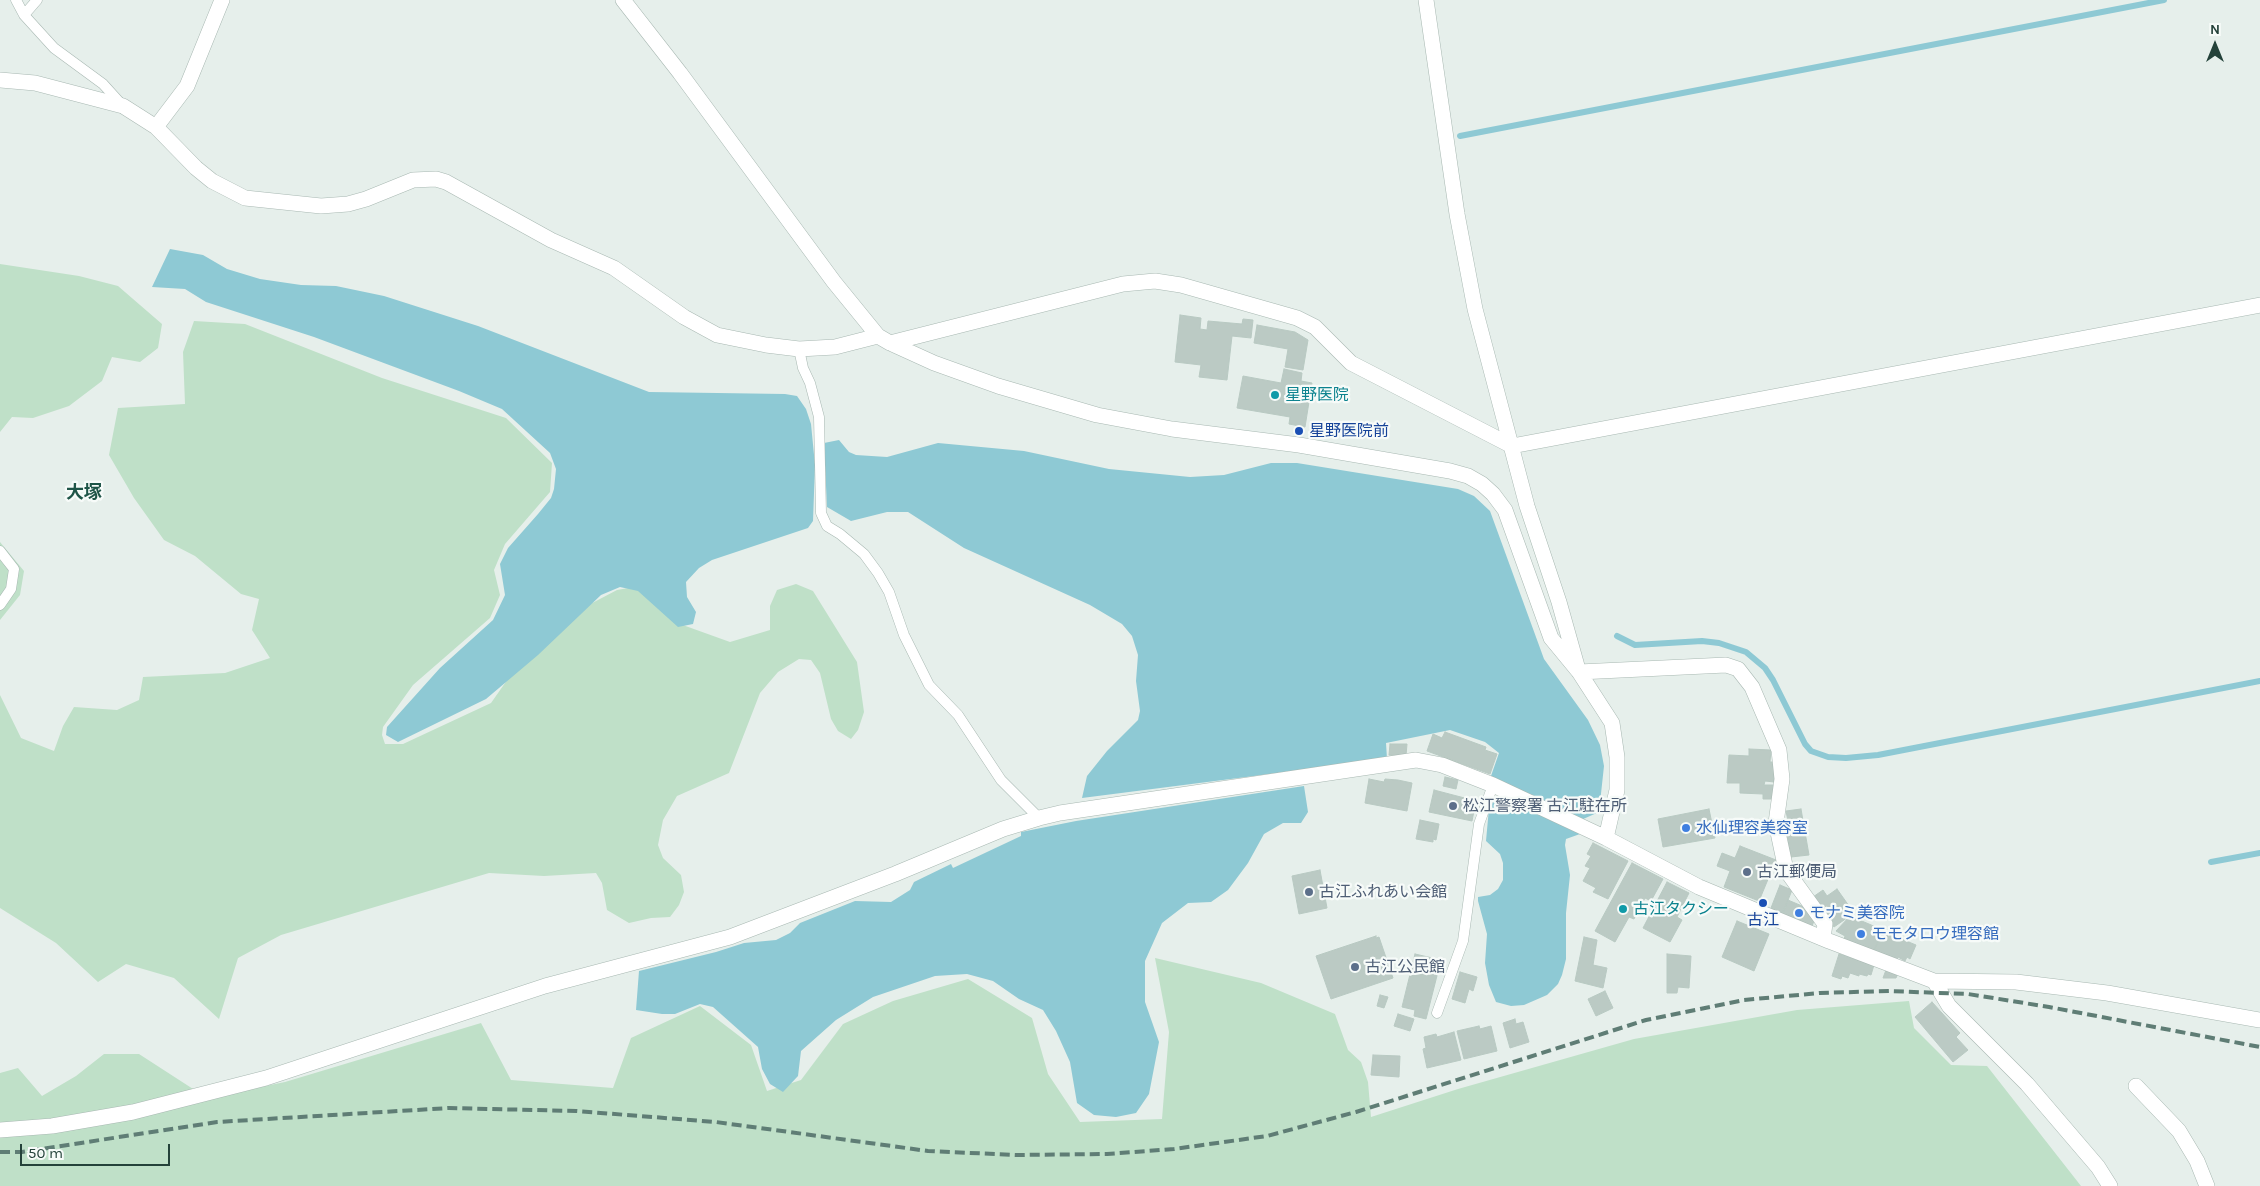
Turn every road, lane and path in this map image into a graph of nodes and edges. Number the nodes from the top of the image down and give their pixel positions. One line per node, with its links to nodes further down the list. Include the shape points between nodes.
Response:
1 (16, 0): 6 (lane)
2 (37, 0): 6 (lane)
3 (222, 0): 9 (street, via 187,86)
4 (623, 0): 11 (street, via 834,282)
5 (1426, 0): 13 (street, via 1457,214 1475,309)
6 (24, 15): 8 (lane, via 54,48 103,84)
7 (0, 78): 8 (street, via 35,83)
8 (123, 106): 9 (street)
9 (156, 127): 12 (street, via 201,172 228,191 245,198 321,206 348,204 413,180 424,178 446,182 551,240 614,268 684,317 717,335)
10 (2260, 306): 13 (street)
11 (884, 339): 12 (street); 13 (street, via 1124,284 1155,281 1181,285 1297,318 1314,327 1351,363); 16 (street, via 934,363 998,386 1097,415 1172,429 1299,445 1468,476 1493,494 1505,510 1551,638)
12 (800, 349): 18 (lane, via 819,417 821,513 826,526 864,554 878,573 928,685 958,715 1001,780)
13 (1512, 446): 16 (street, via 1527,506 1560,602)
14 (0, 551): 15 (lane, via 14,569 11,589)
15 (0, 605)
16 (1579, 672): 19 (street, via 1612,723 1617,790); 20 (street, via 1726,665 1738,669 1752,687 1779,750 1782,779 1776,823 1786,870 1825,924)
17 (1493, 785): 18 (street, via 1442,765 1416,760); 19 (street); 22 (lane, via 1479,824 1463,941)
18 (1039, 818): 25 (street, via 1003,829 730,937 545,986 266,1078 133,1112 52,1126)
19 (1606, 838): 20 (street, via 1699,886)
20 (1823, 938): 21 (street)
21 (1934, 981): 23 (street, via 2052,986); 26 (street, via 1948,1006 2027,1084 2098,1167)
22 (1437, 1012)
23 (2260, 1020)
24 (2136, 1086): 27 (street, via 2179,1131 2197,1161)
25 (0, 1130)
26 (2110, 1186)
27 (2206, 1186)

